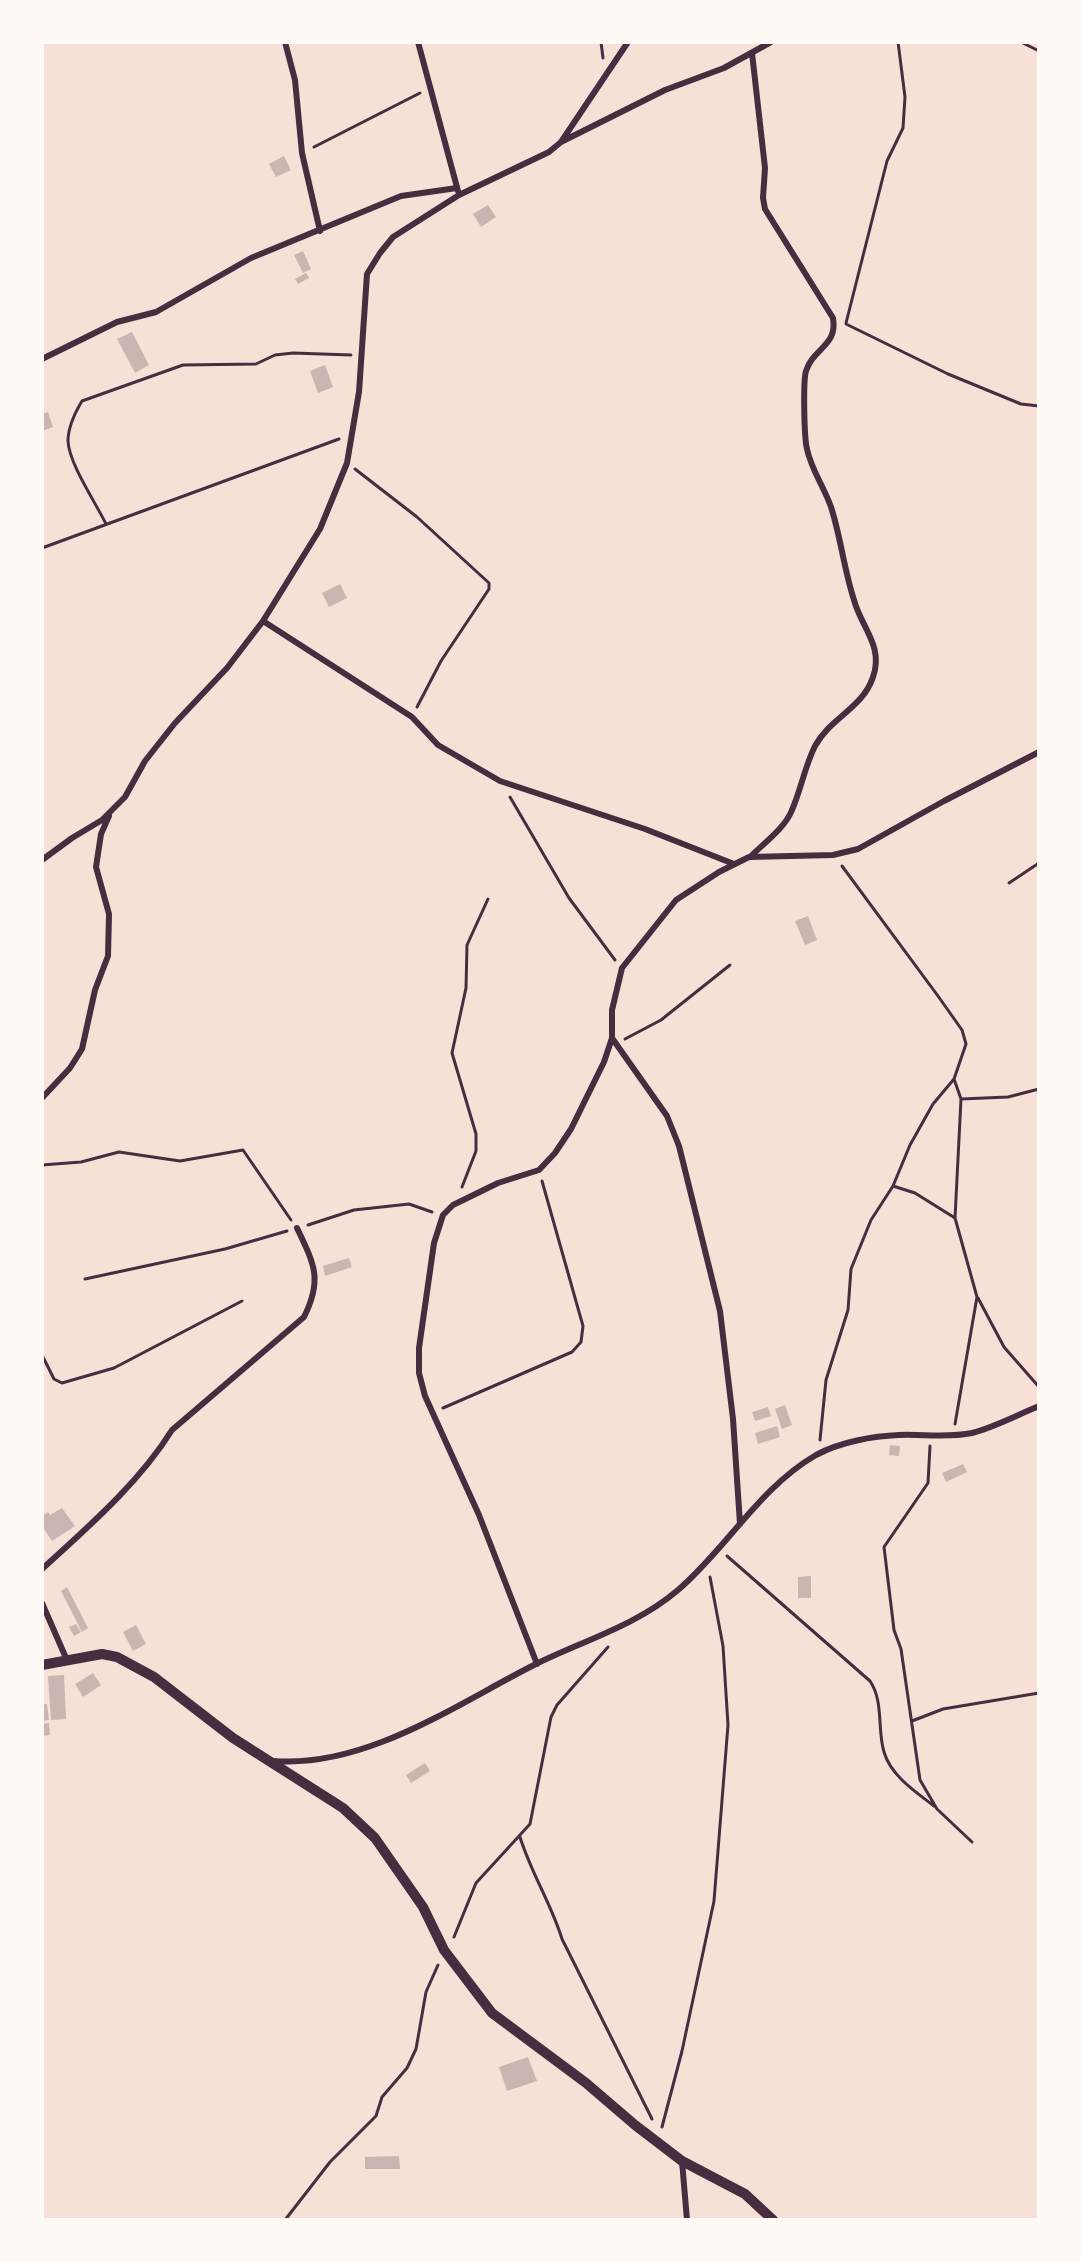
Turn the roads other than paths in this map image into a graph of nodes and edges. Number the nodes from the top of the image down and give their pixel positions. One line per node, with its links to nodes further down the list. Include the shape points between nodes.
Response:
1 (285, 42): 8 (street, via 295,80 302,153)
2 (418, 42): 7 (street)
3 (628, 42): 6 (street)
4 (771, 42): 5 (street)
5 (752, 53): 6 (street, via 665,90); 13 (street, via 765,168 765,209 833,318 832,338 810,361 805,374 807,448 831,507 854,603 869,630 876,655 874,675 864,697 816,744 792,811)
6 (561, 142): 7 (street, via 549,152)
7 (458, 192): 8 (street, via 402,196); 10 (street, via 393,237 368,274 362,356 347,463 320,528)
8 (320, 231): 9 (street, via 251,258 156,312 117,322)
9 (42, 359)
10 (263, 621): 12 (street, via 227,668 163,738); 15 (street, via 412,717 438,745 500,781 645,829)
11 (1039, 752): 13 (street, via 858,849 833,855)
12 (109, 815): 14 (street); 17 (street, via 101,834 96,867 109,914 108,956 95,990 82,1049)
13 (749, 857): 15 (street)
14 (42, 860)
15 (734, 864): 16 (street, via 676,900 621,968 612,1010)
16 (614, 1041): 20 (street, via 667,1116 679,1146 720,1311); 24 (street, via 555,1153 538,1170 498,1183 453,1205 443,1215 434,1243 419,1348 419,1373 433,1412 483,1525)
17 (42, 1098)
18 (297, 1228): 21 (street, via 315,1266 314,1298 304,1317 172,1430 133,1480)
19 (1039, 1406): 20 (street, via 971,1433 867,1438 819,1454 779,1480)
20 (740, 1524): 24 (street, via 707,1564 675,1592 627,1623)
21 (42, 1569)
22 (42, 1603): 23 (street)
23 (66, 1658): 25 (street); 26 (street, via 102,1654 117,1657 154,1677 233,1738)
24 (537, 1664): 26 (street, via 390,1738 350,1752 298,1763)
25 (42, 1665)
26 (271, 1761): 27 (street, via 363,1825 423,1907 447,1953 492,2013)
27 (682, 2160): 28 (street); 29 (street, via 745,2194)
28 (687, 2220)
29 (773, 2220)

